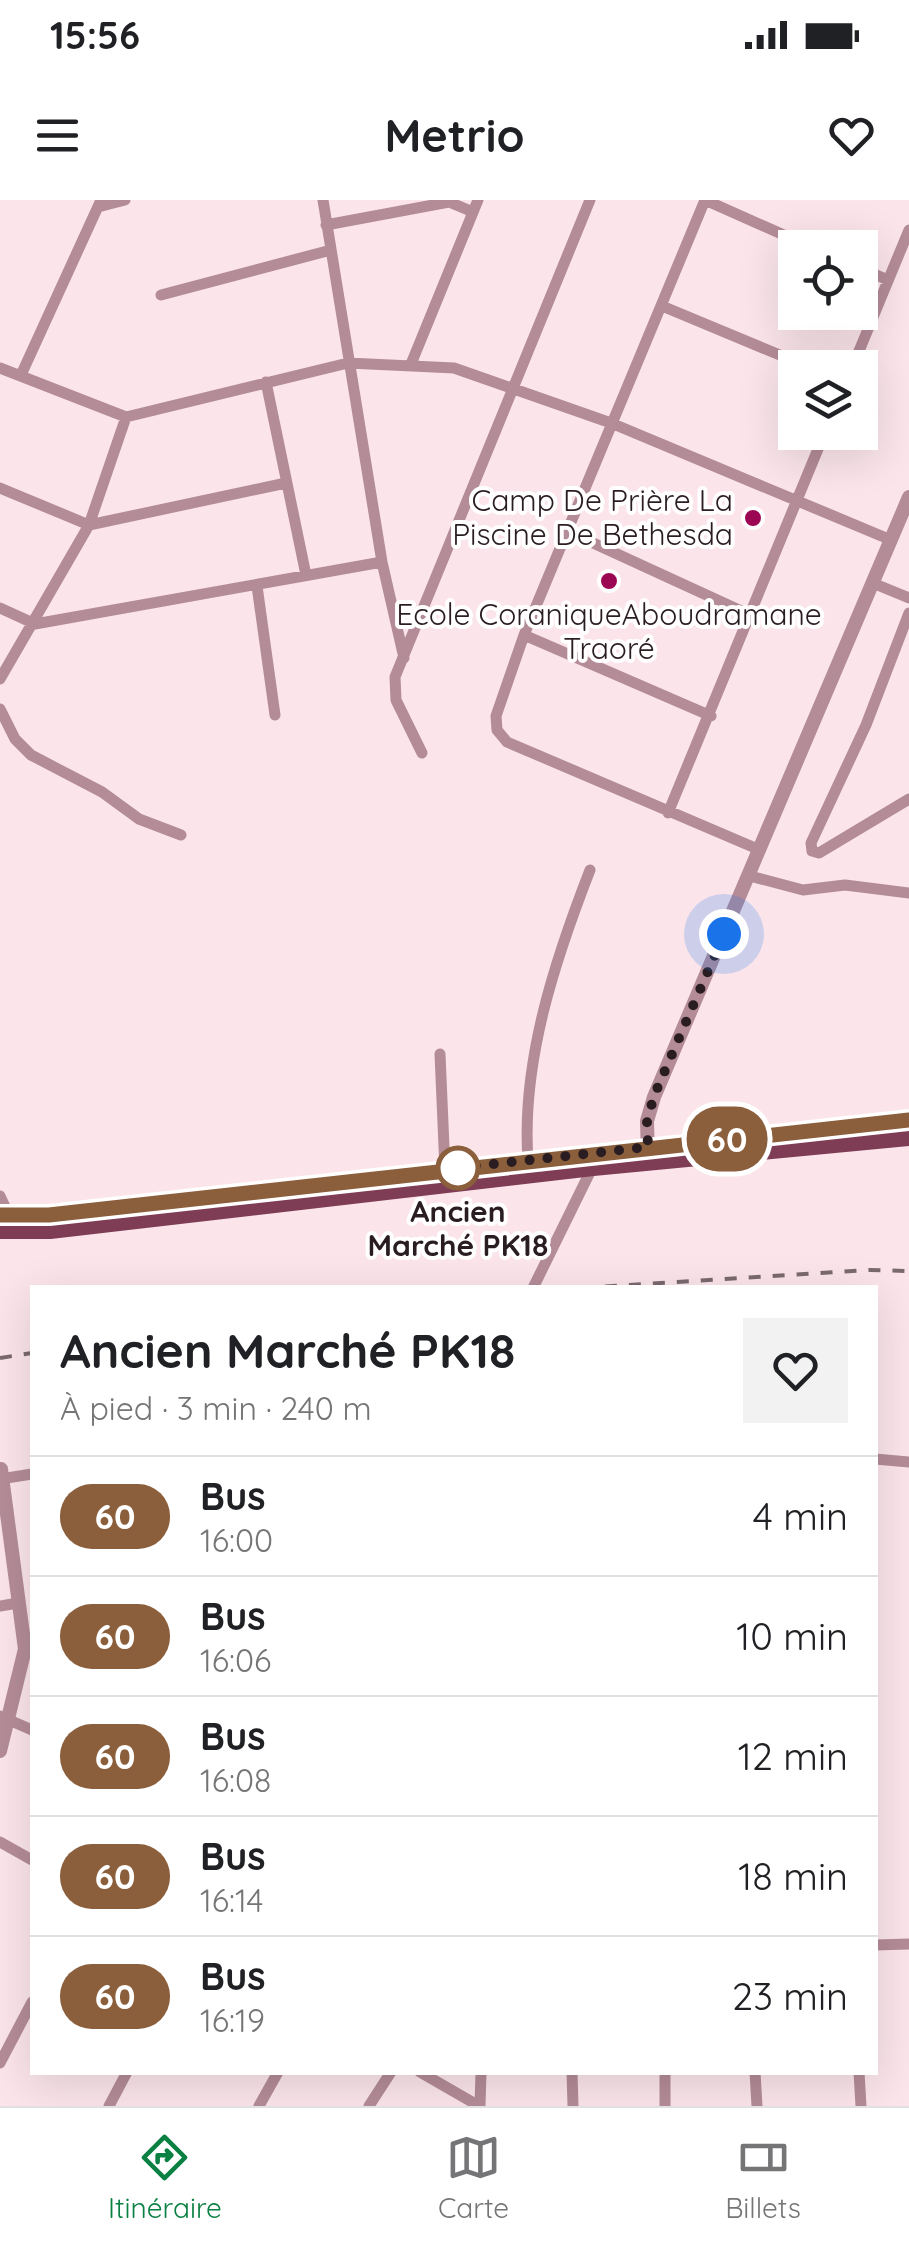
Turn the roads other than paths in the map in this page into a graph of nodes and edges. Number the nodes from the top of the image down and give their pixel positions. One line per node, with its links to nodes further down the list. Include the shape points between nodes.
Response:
1 (125, 200): 4 (street)
2 (322, 200): 7 (street)
3 (590, 200): 22 (street)
4 (99, 203): 20 (street)
5 (427, 203): 6 (street); 7 (street)
6 (476, 206): 18 (street)
7 (326, 225): 10 (street)
8 (909, 230): 12 (street)
9 (778, 232): 14 (street, via 705,200)
10 (331, 250): 13 (street); 17 (street)
11 (878, 276): 12 (street)
12 (888, 280): 15 (street)
13 (161, 295)
14 (662, 306): 16 (street); 24 (street)
15 (859, 350)
16 (778, 354)
17 (348, 363): 18 (street); 21 (street); 33 (street)
18 (411, 364): 22 (street, via 454,368)
19 (0, 368): 20 (street)
20 (21, 375): 23 (street)
21 (266, 382): 23 (street); 26 (street)
22 (512, 388): 24 (street); 43 (street)
23 (126, 417): 30 (street)
24 (611, 423): 29 (street); 31 (street)
25 (818, 450): 29 (street)
26 (286, 484): 30 (street); 34 (street)
27 (0, 488): 30 (street)
28 (909, 497): 32 (street)
29 (796, 504): 32 (street); 40 (street)
30 (89, 525): 41 (street)
31 (567, 531): 40 (street); 42 (street)
32 (891, 540): 35 (street)
33 (382, 562): 34 (street); 43 (street)
34 (306, 574): 36 (street)
35 (875, 584): 37 (street); 52 (street)
36 (257, 586): 41 (street); 46 (street)
37 (909, 598)
38 (0, 608): 41 (street)
39 (909, 613): 49 (street, via 812,852)
40 (750, 616): 47 (street)
41 (34, 624): 44 (street)
42 (524, 635): 47 (street); 50 (street, via 497,730 507,742)
43 (404, 660): 48 (street, via 396,700)
44 (0, 679)
45 (0, 709): 51 (street, via 32,755 139,820)
46 (275, 714)
47 (710, 716): 50 (street)
48 (422, 753)
49 (909, 799)
50 (668, 814): 52 (street)
51 (181, 835)
52 (760, 850): 54 (street)
53 (590, 870): 60 (street, via 537,1031)
54 (750, 876): 55 (street, via 804,890 844,885); 59 (street, via 654,1096)
55 (909, 893)
56 (440, 1054): 62 (street)
57 (909, 1120): 59 (main road)
58 (909, 1137): 59 (main road)
59 (648, 1155): 61 (main road)
60 (528, 1160): 61 (main road); 62 (main road)
61 (594, 1160): 64 (main road, via 50,1230); 65 (street)
62 (445, 1170): 64 (main road)
63 (0, 1196): 64 (street)
64 (3, 1220)
65 (534, 1285)
66 (878, 1459): 67 (street)
67 (909, 1462)
68 (30, 1474): 69 (street)
69 (1, 1475): 70 (street)
70 (18, 1603): 71 (street); 72 (street)
71 (0, 1606)
72 (29, 1651): 73 (street)
73 (5, 1717): 74 (street); 75 (street)
74 (30, 1729)
75 (0, 1751)
76 (0, 1842): 77 (street)
77 (30, 1859)
78 (878, 1944): 79 (street)
79 (909, 1944)
80 (30, 2006): 81 (street)
81 (0, 2063)
82 (125, 2075): 91 (street)
83 (276, 2075): 92 (street)
84 (389, 2075): 93 (street)
85 (425, 2075): 94 (street)
86 (480, 2075): 94 (street)
87 (572, 2075): 95 (street)
88 (665, 2075): 96 (street)
89 (755, 2075): 97 (street)
90 (858, 2075): 98 (street)
91 (109, 2106)
92 (259, 2106)
93 (369, 2106)
94 (480, 2106)
95 (573, 2106)
96 (665, 2106)
97 (757, 2106)
98 (861, 2106)

